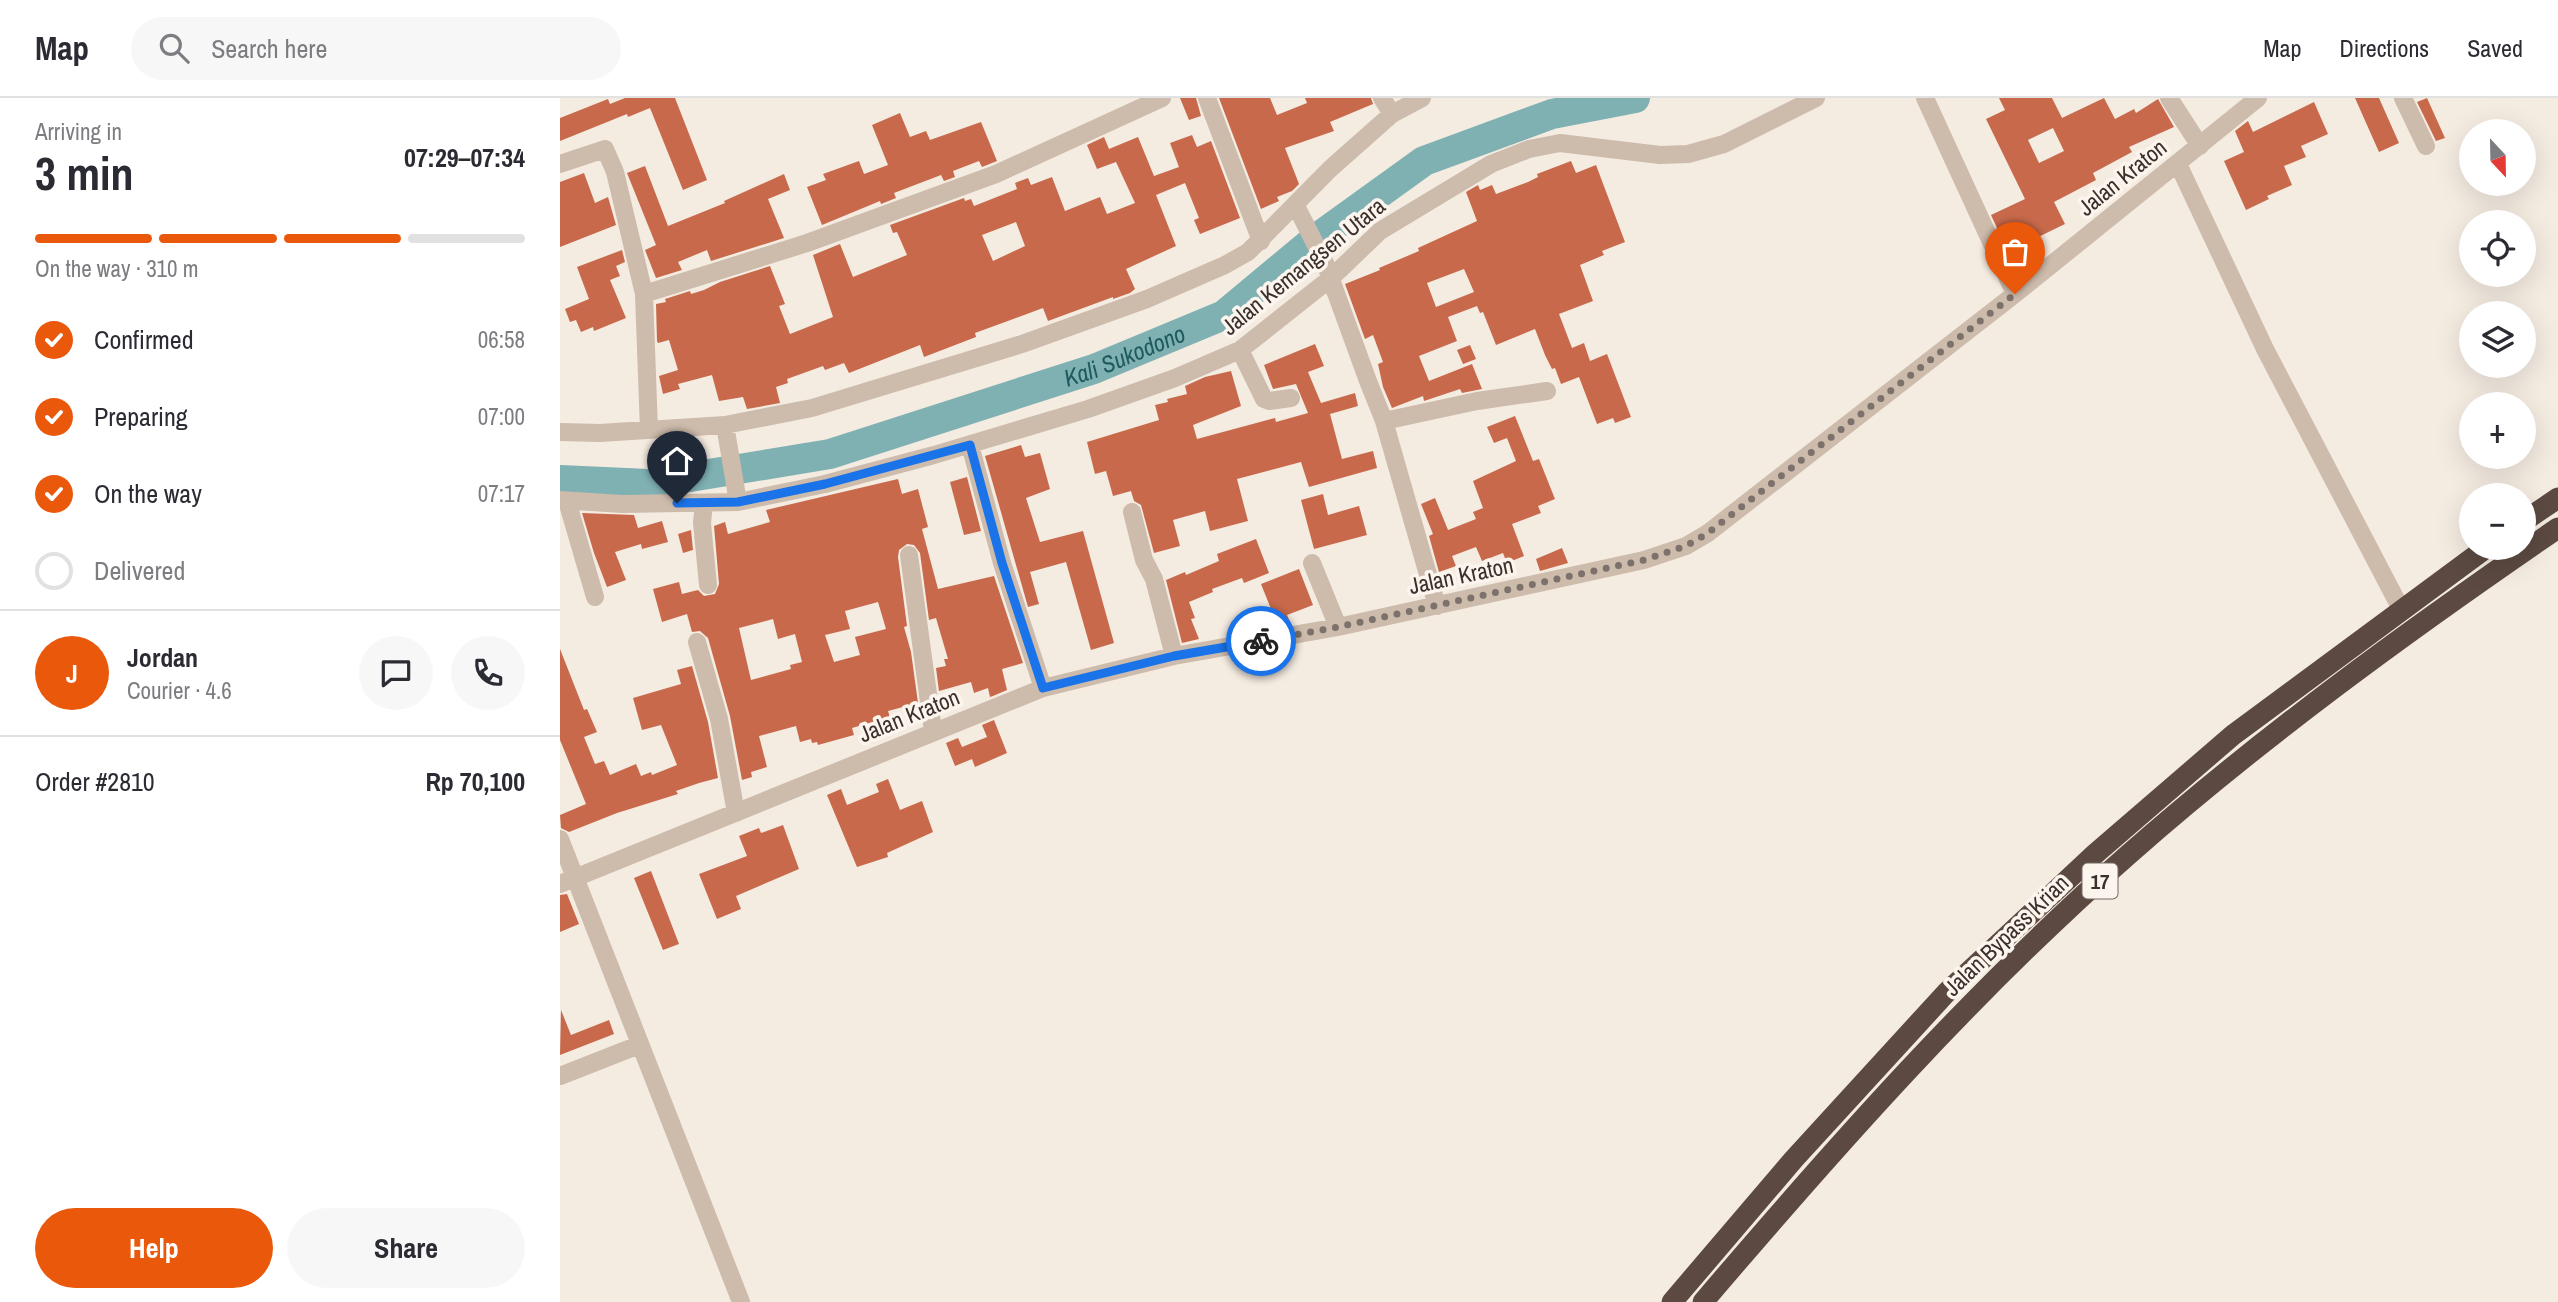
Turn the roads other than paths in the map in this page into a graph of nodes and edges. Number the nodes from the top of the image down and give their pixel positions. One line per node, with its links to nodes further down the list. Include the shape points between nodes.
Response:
1 (1162, 98): 18 (street, via 996,174 807,243)
2 (1208, 98): 16 (street)
3 (1381, 98): 10 (street)
4 (1422, 98): 10 (street)
5 (1816, 98): 17 (street, Jalan Kemangsen Utara, via 1724,144 1688,154 1660,155 1575,143 1529,149 1491,164 1380,231)
6 (1925, 98): 19 (street)
7 (2169, 98): 11 (street)
8 (2258, 98): 11 (street, Jalan Kraton)
9 (2403, 98): 12 (street)
10 (1392, 114): 15 (street, via 1330,169)
11 (2200, 146): 14 (street, Jalan Kraton)
12 (2426, 146)
13 (560, 164): 18 (street, via 596,151 608,152)
14 (2178, 164): 19 (street, Jalan Kraton); 41 (street, via 2265,349)
15 (1299, 212): 16 (street); 17 (street)
16 (1261, 241): 26 (street, via 1225,265 1147,299 1022,344)
17 (1328, 271): 20 (street, Jalan Kemangsen Utara); 23 (street)
18 (644, 294): 24 (street)
19 (2015, 294): 40 (street, Jalan Kraton, via 1686,546 1644,560)
20 (1240, 351): 22 (street, via 1264,399); 27 (street, Jalan Kemangsen Utara, via 1088,409)
21 (1547, 391): 23 (street)
22 (1291, 398)
23 (1384, 421): 40 (street)
24 (649, 430): 25 (street); 26 (street)
25 (560, 432)
26 (727, 432): 28 (street)
27 (970, 445): 28 (street, Jalan Kemangsen Utara, via 825,484); 45 (street)
28 (737, 495): 31 (street, Jalan Kemangsen Utara)
29 (2558, 498): 33 (highway)
30 (564, 500): 31 (street, Jalan Kemangsen Utara); 39 (street)
31 (704, 503): 38 (street)
32 (1132, 512): 44 (street)
33 (2536, 513)
34 (2558, 527): 54 (highway, Jalan Bypass Krian / 17, via 2335,685 2128,854 1996,978 1819,1166)
35 (909, 555): 46 (street)
36 (2470, 560): 41 (highway, Jalan Bypass Krian / 17)
37 (1312, 563): 42 (street)
38 (708, 585)
39 (595, 597)
40 (1437, 606): 42 (street, Jalan Kraton)
41 (2401, 610): 53 (highway, Jalan Bypass Krian / 17, via 2218,747 1962,978 1794,1159)
42 (1338, 627): 44 (street, Jalan Kraton)
43 (697, 642): 47 (street, via 719,719)
44 (1174, 656): 45 (street, Jalan Kraton)
45 (1043, 688): 46 (street, Jalan Kraton)
46 (933, 731): 47 (street, Jalan Kraton)
47 (736, 813): 49 (street, Jalan Kraton)
48 (560, 839): 49 (street)
49 (567, 881): 50 (street)
50 (639, 1045): 51 (street); 52 (street)
51 (560, 1076)
52 (741, 1302)
53 (1672, 1302)
54 (1703, 1302)

